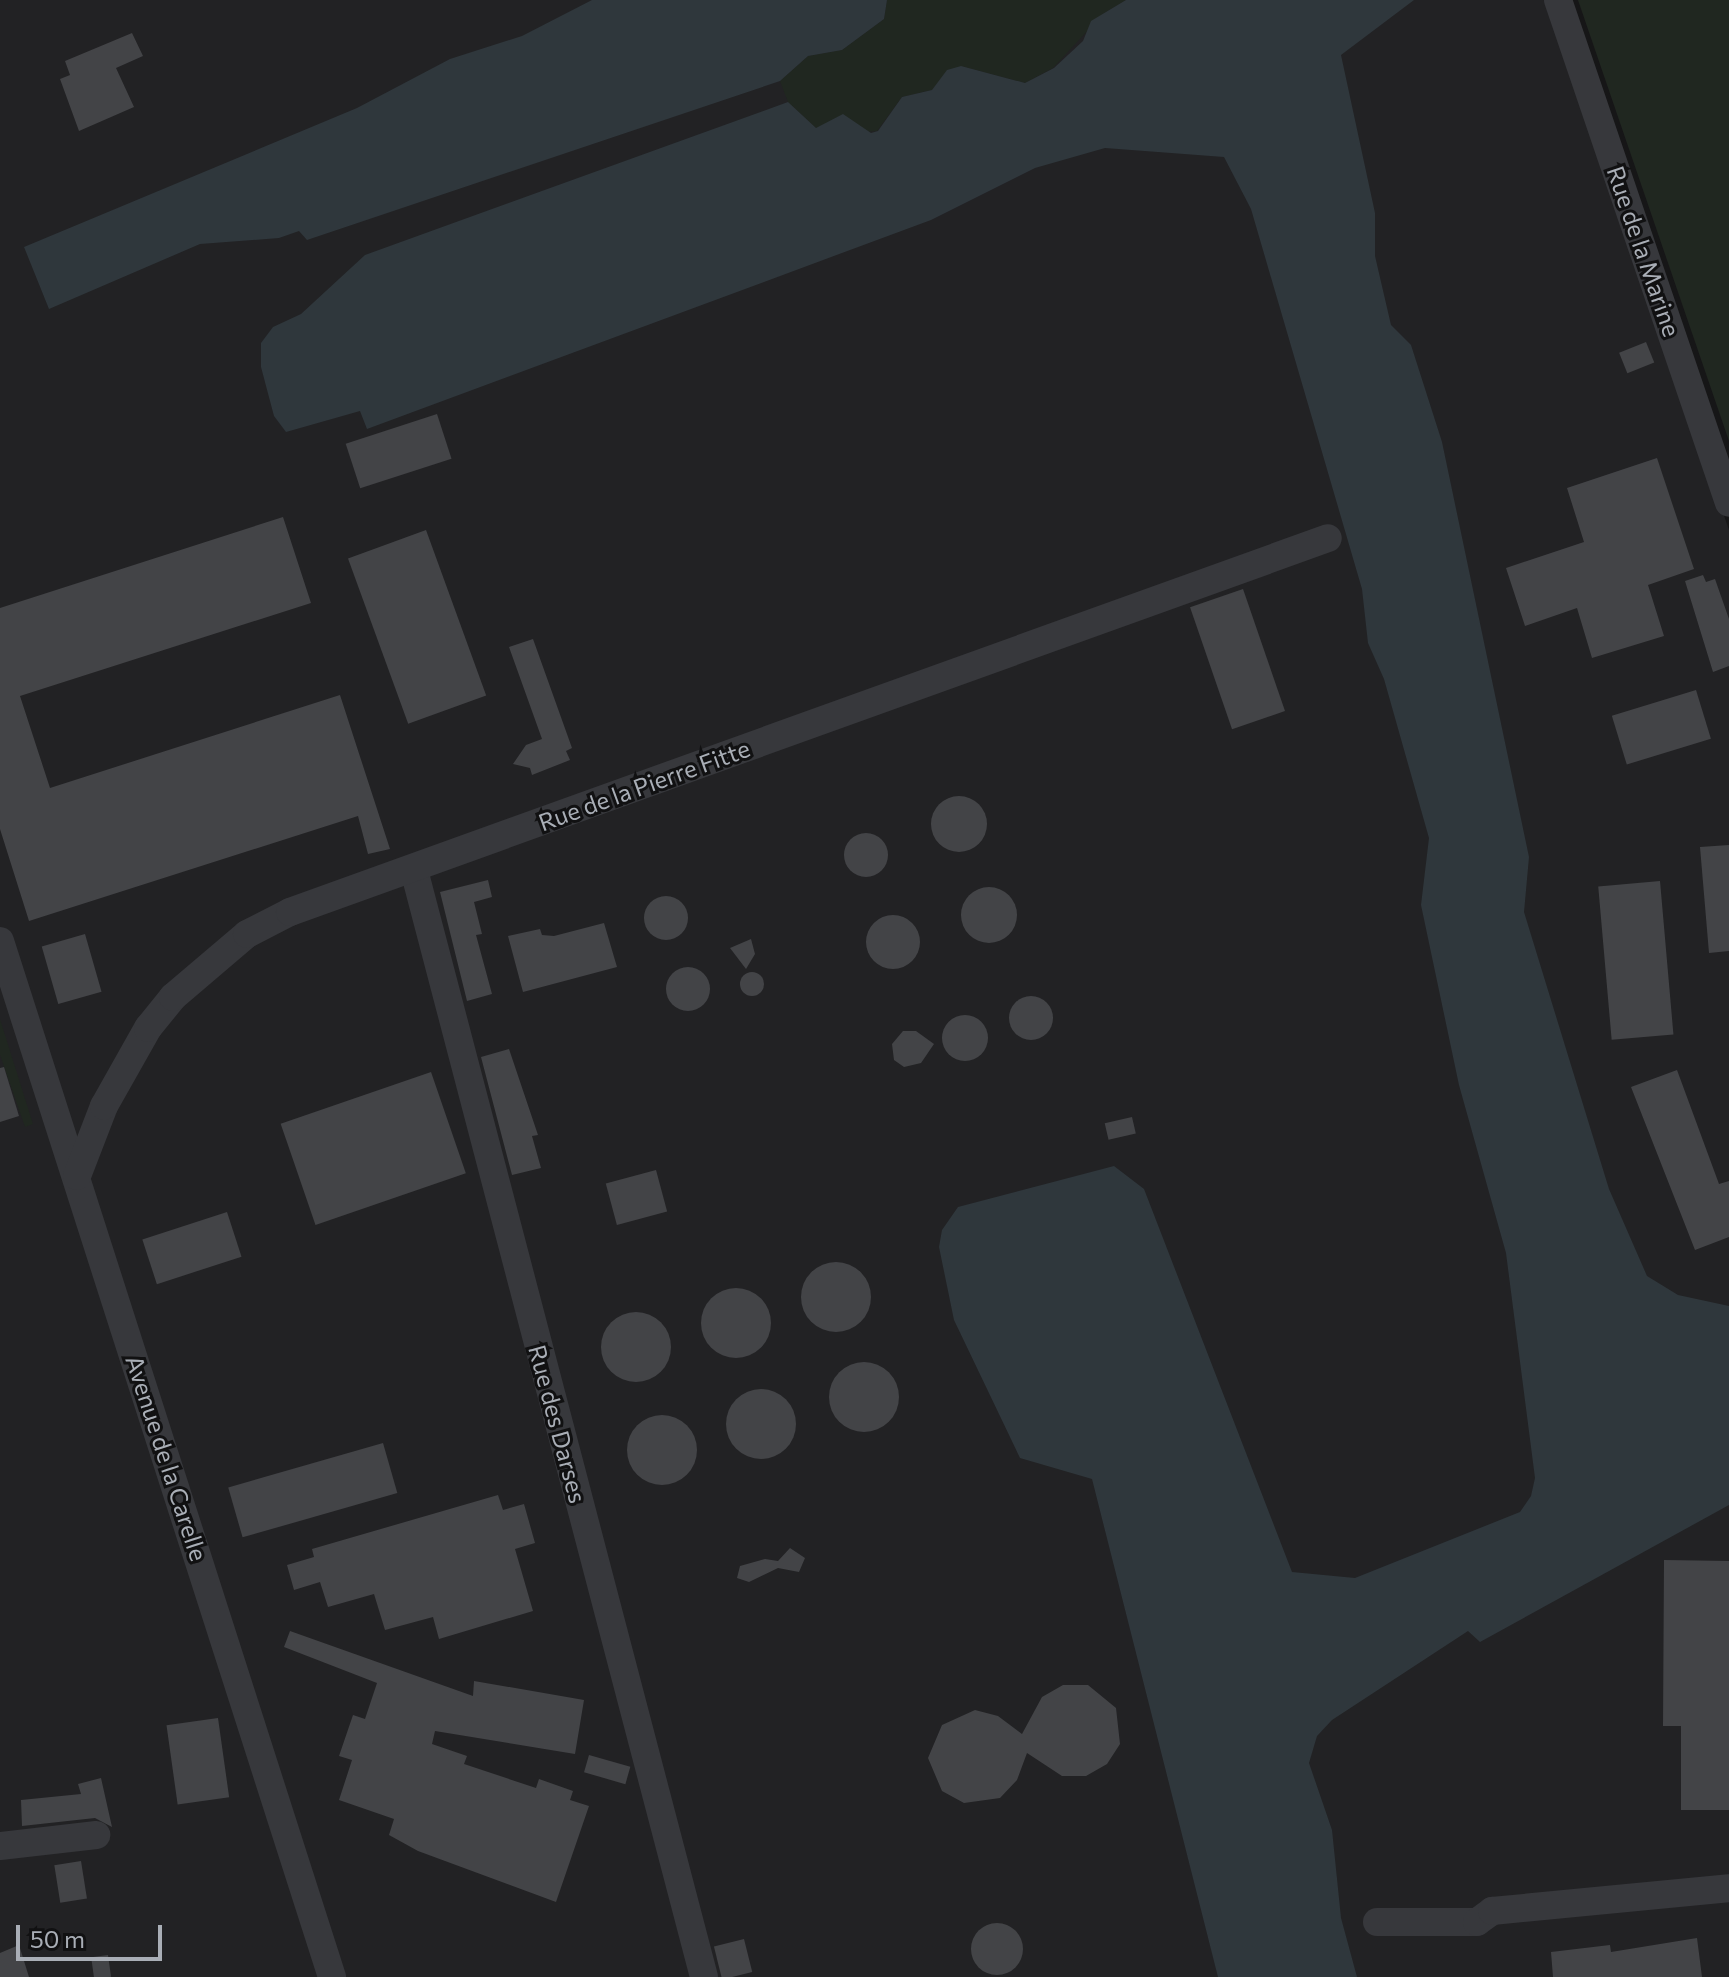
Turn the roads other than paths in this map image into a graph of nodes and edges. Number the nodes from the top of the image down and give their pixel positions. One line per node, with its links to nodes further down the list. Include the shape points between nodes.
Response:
1 (1558, 0): 2 (street, Rue de la Marine)
2 (1729, 503)
3 (1328, 538): 4 (street, Rue de la Pierre Fitte)
4 (414, 870): 6 (street, Rue de la Pierre Fitte, via 290,912 247,934 206,966 148,1028 104,1106); 12 (street, Rue des Darses)
5 (0, 941): 6 (street, Avenue de la Carelle)
6 (77, 1176): 11 (street, Avenue de la Carelle)
7 (96, 1835): 8 (street)
8 (0, 1846)
9 (1729, 1888): 10 (street, via 1492,1911 1477,1922)
10 (1377, 1922)
11 (332, 1977)
12 (704, 1977)

